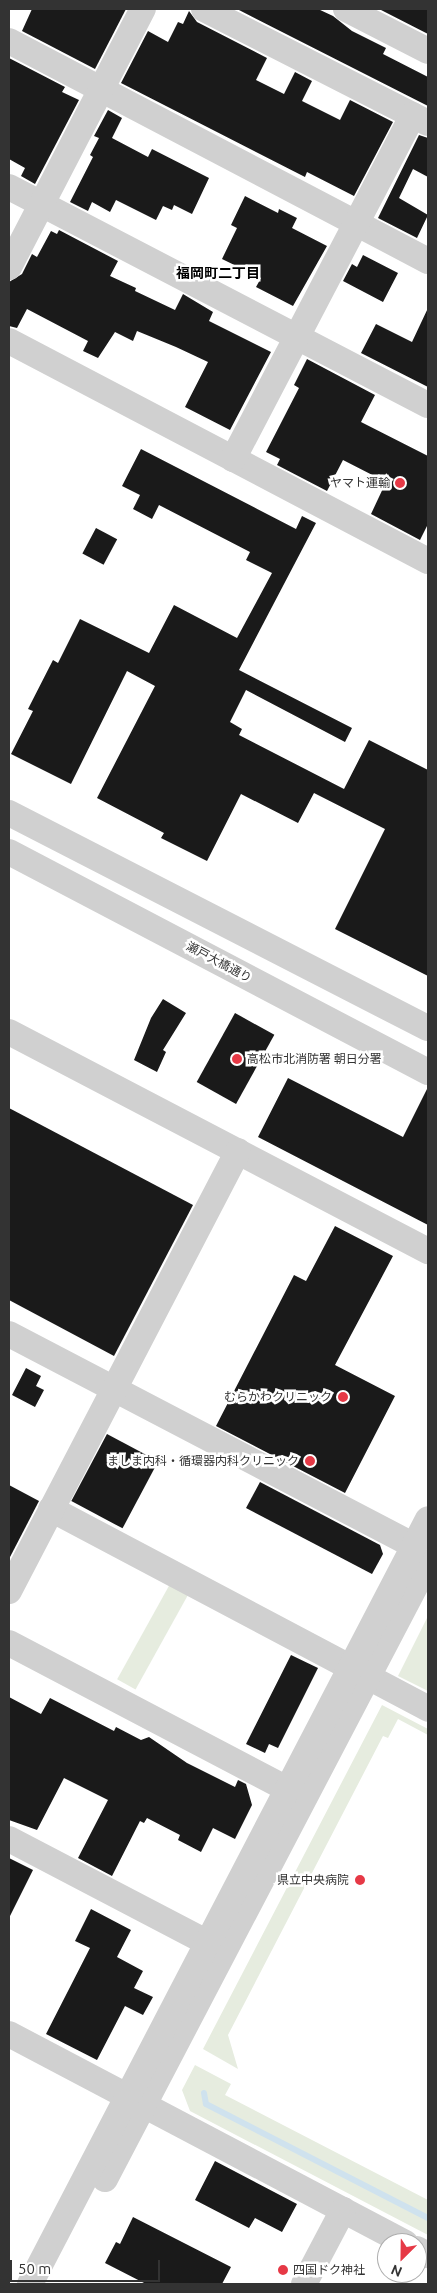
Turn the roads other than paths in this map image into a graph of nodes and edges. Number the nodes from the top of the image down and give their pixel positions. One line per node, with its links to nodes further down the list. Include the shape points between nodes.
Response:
1 (143, 9): 6 (street)
2 (204, 9): 7 (street)
3 (346, 9): 5 (street)
4 (9, 41): 6 (street)
5 (428, 51)
6 (102, 89): 9 (street); 10 (street)
7 (421, 119): 10 (street)
8 (9, 187): 9 (street)
9 (42, 204): 12 (street); 13 (street)
10 (355, 222): 11 (street); 13 (street)
11 (428, 261)
12 (9, 267)
13 (297, 337): 15 (street); 16 (street)
14 (9, 341): 16 (street)
15 (428, 405)
16 (233, 459): 17 (street)
17 (428, 561)
18 (18, 818): 19 (street); 20 (street)
19 (10, 855): 22 (street, 瀬戸大橋通り)
20 (428, 1028)
21 (9, 1032): 23 (street)
22 (428, 1072)
23 (238, 1151): 24 (street); 26 (street)
24 (428, 1251)
25 (9, 1334): 26 (street)
26 (114, 1389): 27 (street); 29 (street)
27 (51, 1509): 30 (street); 32 (street)
28 (428, 1519): 29 (street)
29 (421, 1554): 32 (street)
30 (9, 1590)
31 (9, 1643): 34 (street)
32 (359, 1671): 33 (street); 34 (street)
33 (428, 1709)
34 (296, 1794): 36 (street)
35 (9, 1839): 36 (street)
36 (216, 1947): 38 (street)
37 (9, 2034): 38 (street)
38 (135, 2101): 39 (street); 41 (street); 42 (street)
39 (343, 2210): 40 (street); 43 (street)
40 (387, 2233)
41 (30, 2284)
42 (50, 2284)
43 (304, 2284)

